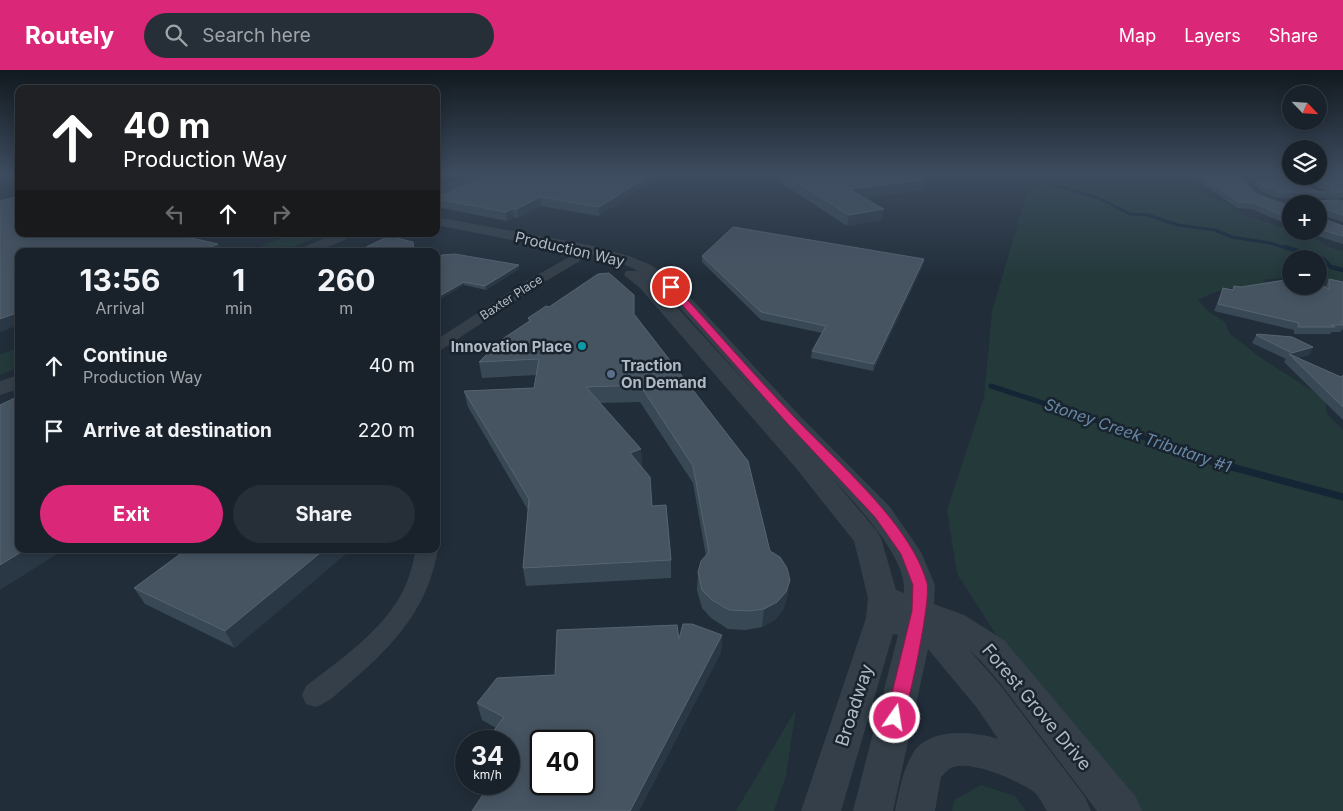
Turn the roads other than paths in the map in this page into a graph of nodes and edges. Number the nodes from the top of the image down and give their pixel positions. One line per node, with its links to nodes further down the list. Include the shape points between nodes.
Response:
1 (440, 222): 5 (street, Production Way)
2 (440, 229): 5 (street, Production Way)
3 (339, 237): 4 (street)
4 (314, 248)
5 (583, 253): 6 (street, Baxter Place); 10 (street, Production Way, via 646,284 804,462 867,538); 11 (street, Production Way, via 622,259 645,268 671,287 880,514 908,552 920,585)
6 (440, 344)
7 (15, 383): 8 (street)
8 (0, 389)
9 (427, 553): 12 (street, via 419,585 408,604 366,653)
10 (882, 608): 11 (street, Forest Grove Drive); 14 (street, Broadway)
11 (918, 620): 13 (street, Forest Grove Drive, via 938,638 989,697); 15 (street); 18 (street, Forest Grove Drive, via 953,624 992,650)
12 (316, 695)
13 (1050, 780): 16 (street, via 1012,761 984,752 954,750 940,754 928,763 921,779); 17 (street, Forest Grove Drive)
14 (821, 811)
15 (873, 811)
16 (915, 811)
17 (1071, 811)
18 (1122, 811)

